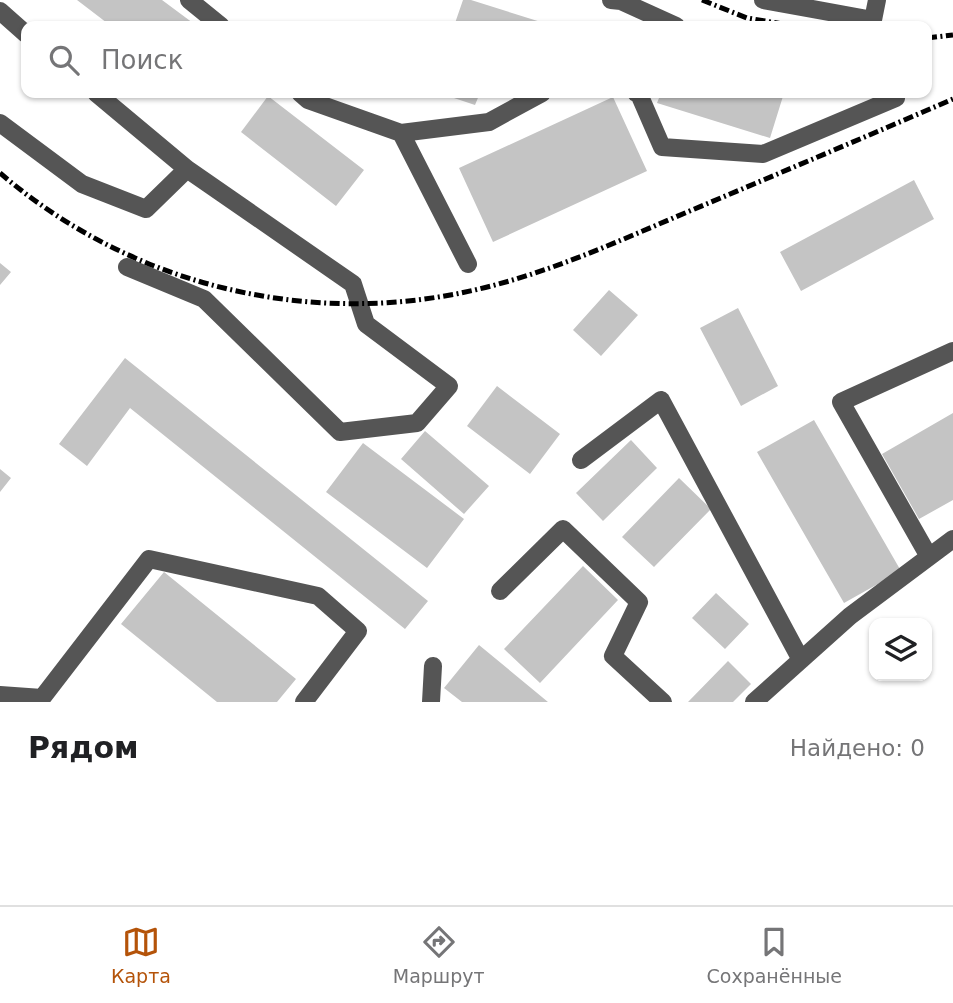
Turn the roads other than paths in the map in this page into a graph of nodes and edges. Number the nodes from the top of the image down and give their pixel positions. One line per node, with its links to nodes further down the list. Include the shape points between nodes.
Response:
1 (189, 0): 6 (lane)
2 (611, 0): 7 (lane)
3 (763, 0): 4 (lane, via 873,20)
4 (877, 0)
5 (0, 11): 8 (lane)
6 (214, 21)
7 (666, 21)
8 (21, 30)
9 (102, 98): 16 (lane)
10 (306, 98): 15 (lane)
11 (533, 98): 15 (lane, via 489,122)
12 (641, 98): 13 (lane, via 662,147 763,154)
13 (896, 98)
14 (0, 123): 16 (lane, via 82,184 146,209)
15 (401, 134): 17 (lane)
16 (187, 170): 18 (lane, via 353,284 366,324 449,386 417,423 340,432 204,299)
17 (468, 264)
18 (127, 267)
19 (953, 351): 22 (lane, via 841,402)
20 (581, 460): 24 (lane, via 661,400)
21 (953, 539): 22 (lane)
22 (928, 555): 24 (lane)
23 (500, 591): 30 (lane, via 563,529 639,602 613,656)
24 (801, 660): 31 (lane)
25 (433, 666): 29 (lane)
26 (0, 695): 27 (lane)
27 (44, 700): 28 (lane, via 149,559 318,596 358,631)
28 (304, 702)
29 (431, 702)
30 (663, 702)
31 (754, 702)

